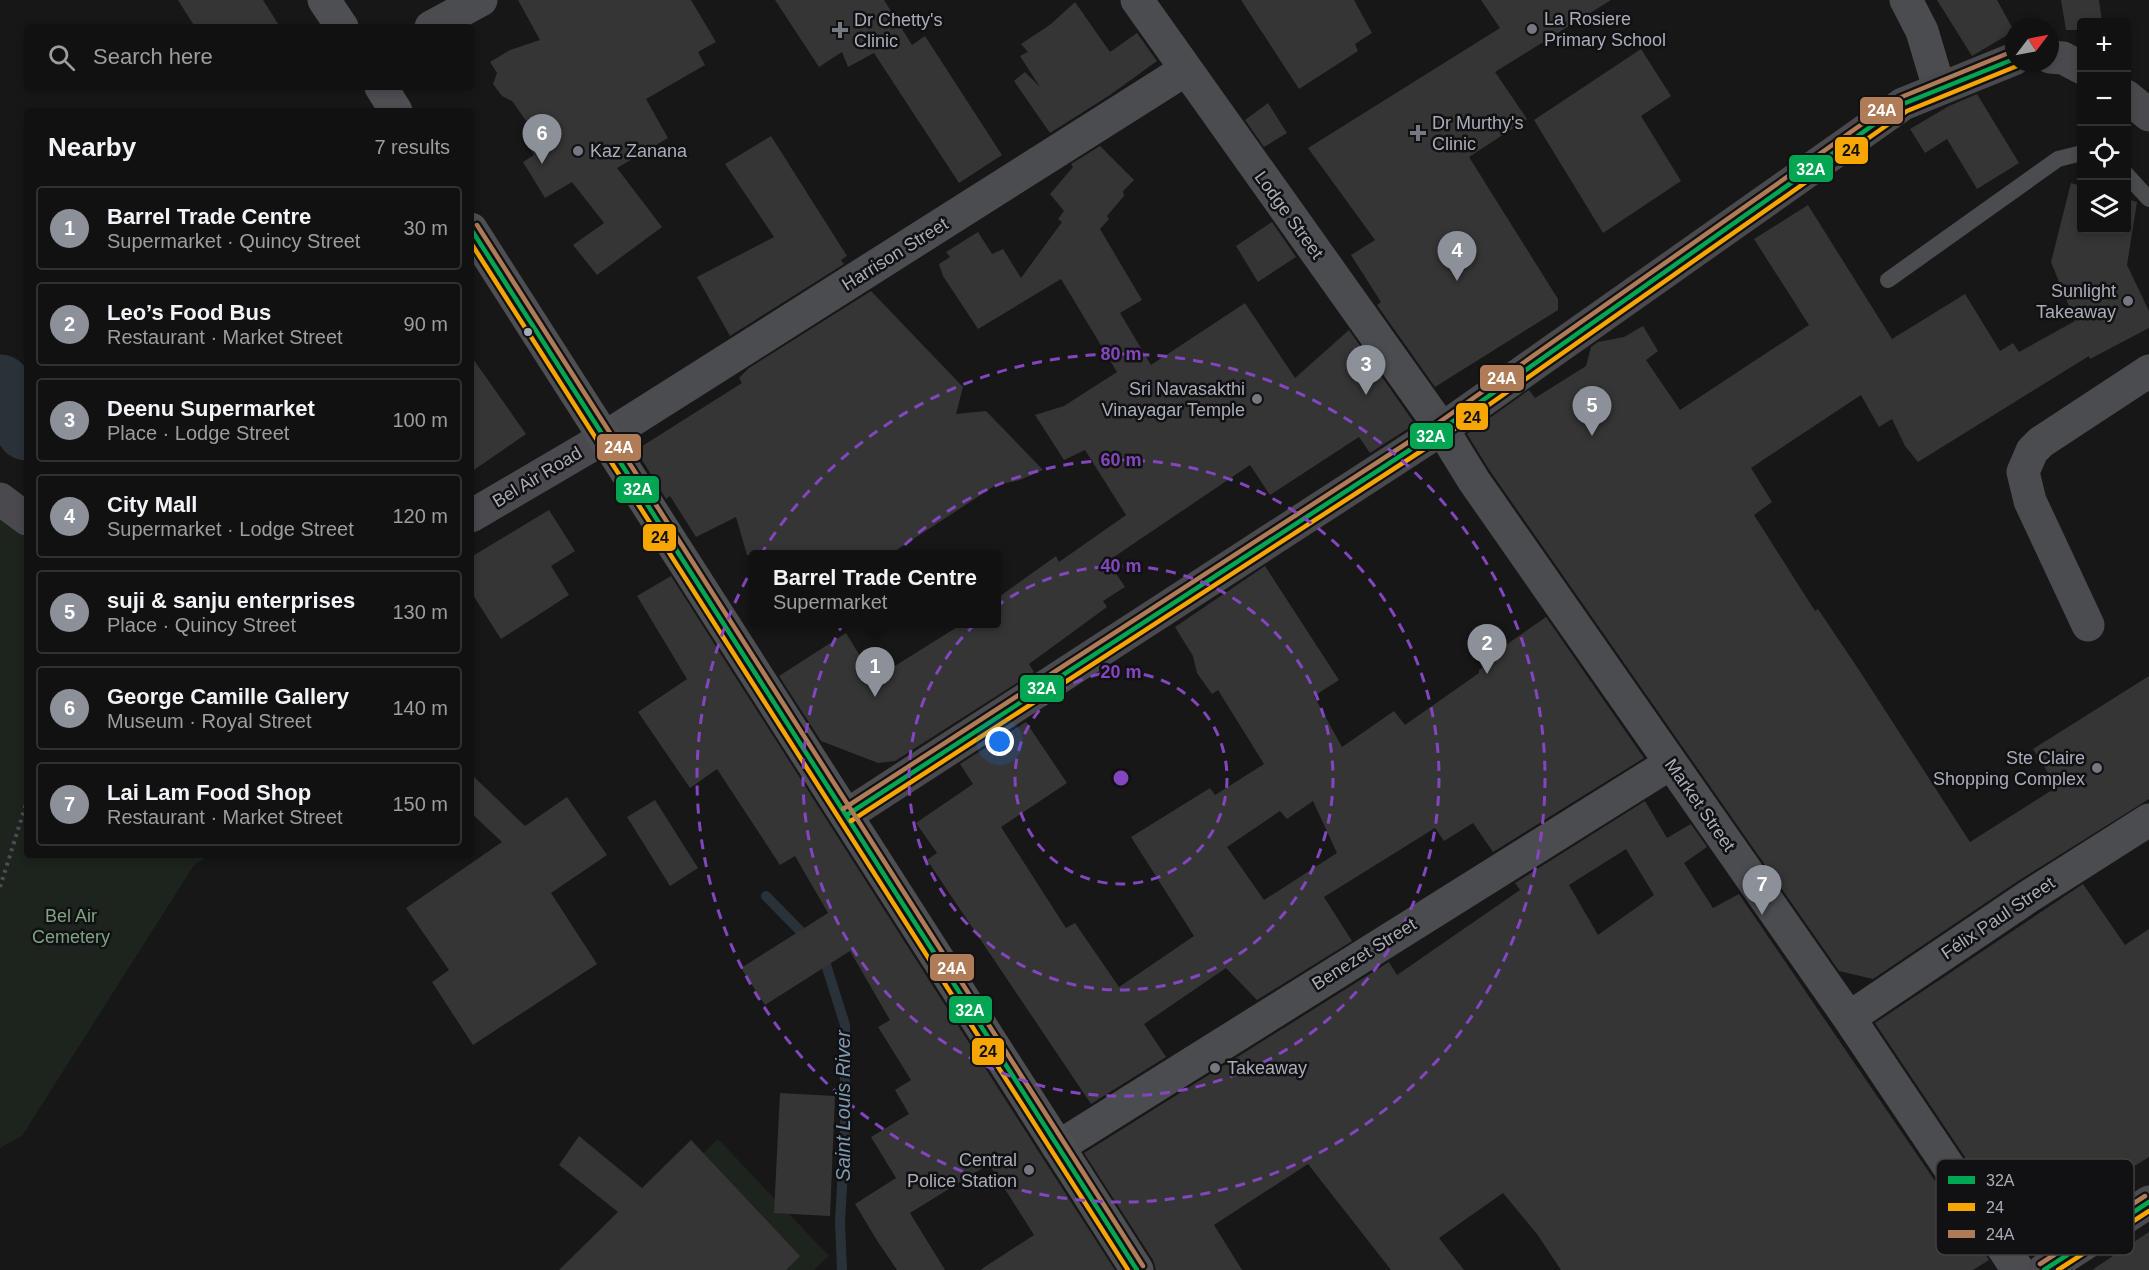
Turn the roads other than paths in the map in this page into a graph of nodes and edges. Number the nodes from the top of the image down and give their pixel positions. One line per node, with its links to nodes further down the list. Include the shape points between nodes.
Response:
1 (324, 0): 5 (main road)
2 (481, 0): 6 (street)
3 (1137, 0): 10 (street, Lodge Street)
4 (1906, 0): 11 (street, via 1922,31)
5 (340, 24)
6 (437, 24)
7 (2059, 58): 9 (main road)
8 (2005, 62): 11 (main road)
9 (2077, 65)
10 (1185, 70): 20 (street, Lodge Street); 21 (street, Harrison Street)
11 (1939, 88): 20 (main road, via 1903,104)
12 (383, 90): 13 (main road)
13 (394, 108)
14 (2077, 154): 18 (lane, via 2058,159)
15 (2131, 179): 16 (lane)
16 (2149, 199)
17 (474, 234): 21 (main road)
18 (1888, 280)
19 (2149, 372): 25 (street, via 2041,442 2032,451 2023,472 2030,501)
20 (1442, 429): 26 (street, Market Street); 27 (main road)
21 (604, 438): 23 (main road, Bel Air Road); 27 (main road)
22 (0, 499): 24 (main road)
23 (474, 514)
24 (24, 517)
25 (2088, 625)
26 (1671, 764): 29 (street, Market Street); 30 (street, Benezet Street)
27 (847, 815): 30 (main road)
28 (2149, 820): 29 (street, Félix Paul Street)
29 (1849, 1017): 31 (street, Market Street)
30 (1058, 1147): 36 (main road)
31 (1944, 1159)
32 (2149, 1202): 33 (main road)
33 (2134, 1212)
34 (2008, 1255): 37 (street, Market Street)
35 (2067, 1255): 38 (main road)
36 (1137, 1270)
37 (2018, 1270)
38 (2044, 1270)

